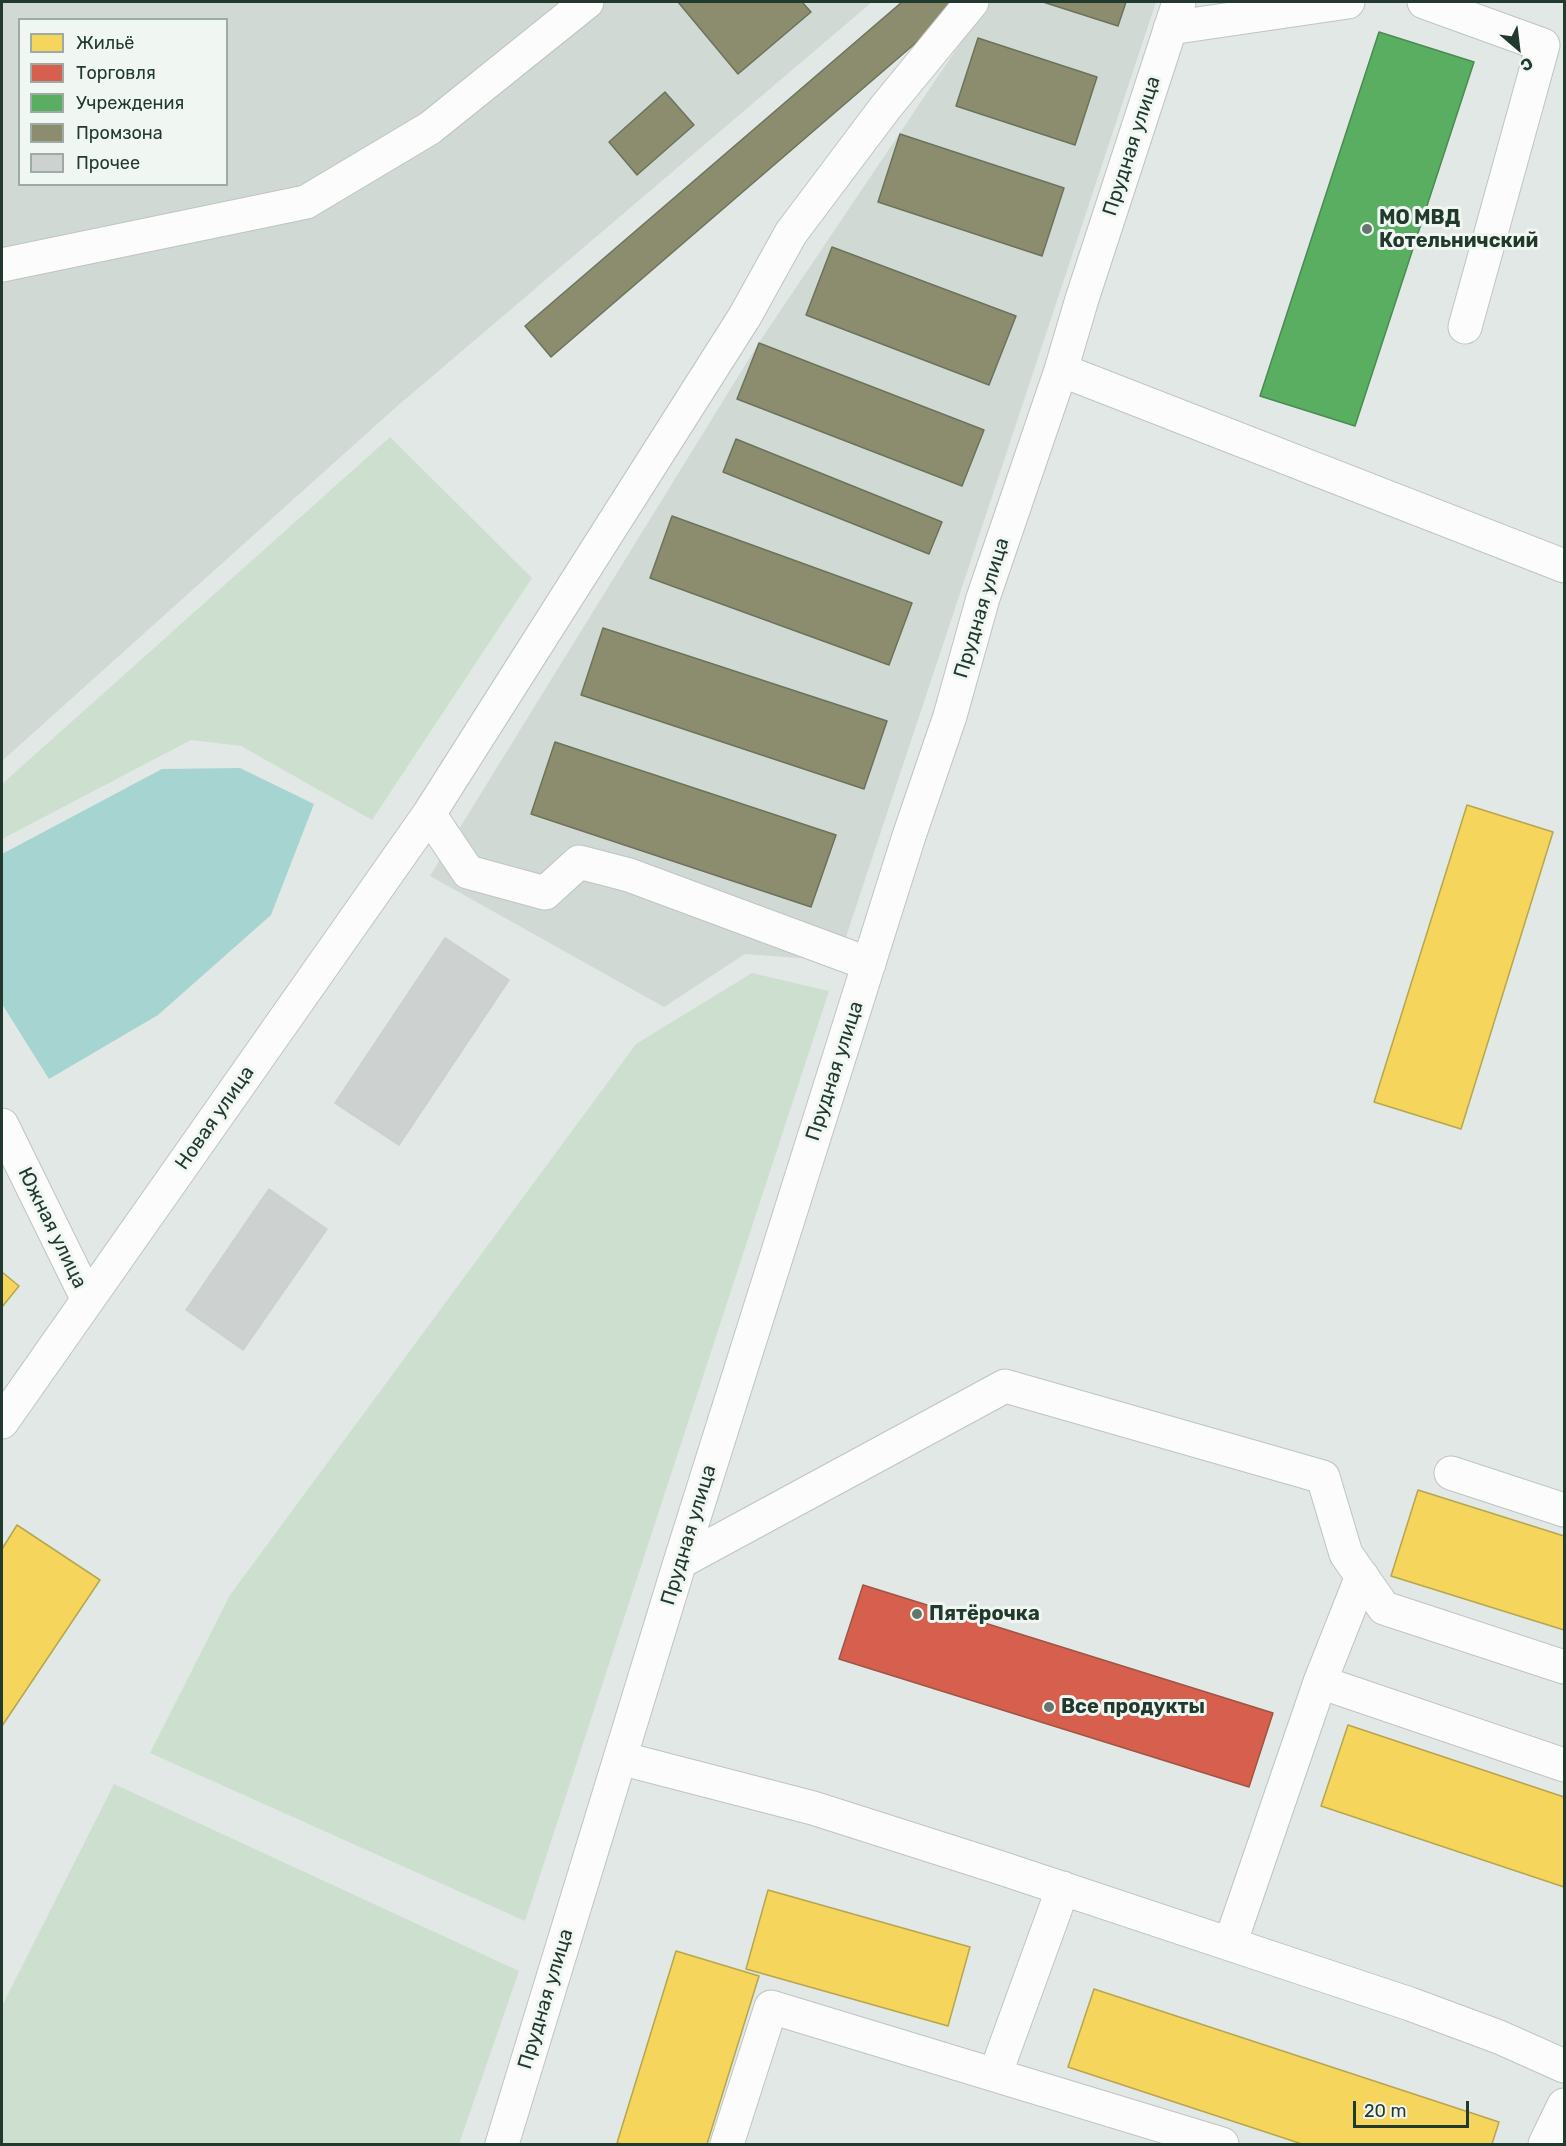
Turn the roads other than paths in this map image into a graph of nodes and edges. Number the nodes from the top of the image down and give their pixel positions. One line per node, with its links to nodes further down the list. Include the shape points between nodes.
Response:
1 (587, 2): 6 (street, via 430,128 306,202)
2 (972, 2): 10 (street, Новая улица, via 885,108 791,233 744,316)
3 (1348, 2): 5 (street)
4 (1424, 2): 7 (street, via 1543,45)
5 (1175, 15): 8 (street, Прудная улица)
6 (2, 265)
7 (1465, 327)
8 (1061, 370): 9 (street); 11 (street, Прудная улица, via 983,598 950,716)
9 (1564, 566)
10 (429, 814): 11 (street, via 468,872 545,893 579,862 629,875); 13 (street, Новая улица)
11 (869, 964): 17 (street, Прудная улица)
12 (2, 1125): 13 (street, Южная улица)
13 (87, 1298): 14 (street, Новая улица)
14 (2, 1422)
15 (1451, 1473): 16 (street)
16 (1564, 1510)
17 (680, 1562): 18 (street, via 1005,1386 1323,1477 1346,1554); 21 (street, Прудная улица)
18 (1362, 1576): 19 (street, via 1384,1608); 20 (street)
19 (1564, 1667)
20 (1320, 1682): 22 (street); 24 (street)
21 (620, 1758): 23 (street, via 813,1808); 28 (street, Прудная улица)
22 (1564, 1765)
23 (1063, 1888): 24 (street); 26 (street)
24 (1230, 1944): 25 (street, via 1410,2004)
25 (1564, 2066)
26 (995, 2075): 29 (street, via 771,2007); 30 (street)
27 (1564, 2105): 31 (street)
28 (502, 2145)
29 (728, 2145)
30 (1222, 2145)
31 (1545, 2145)

